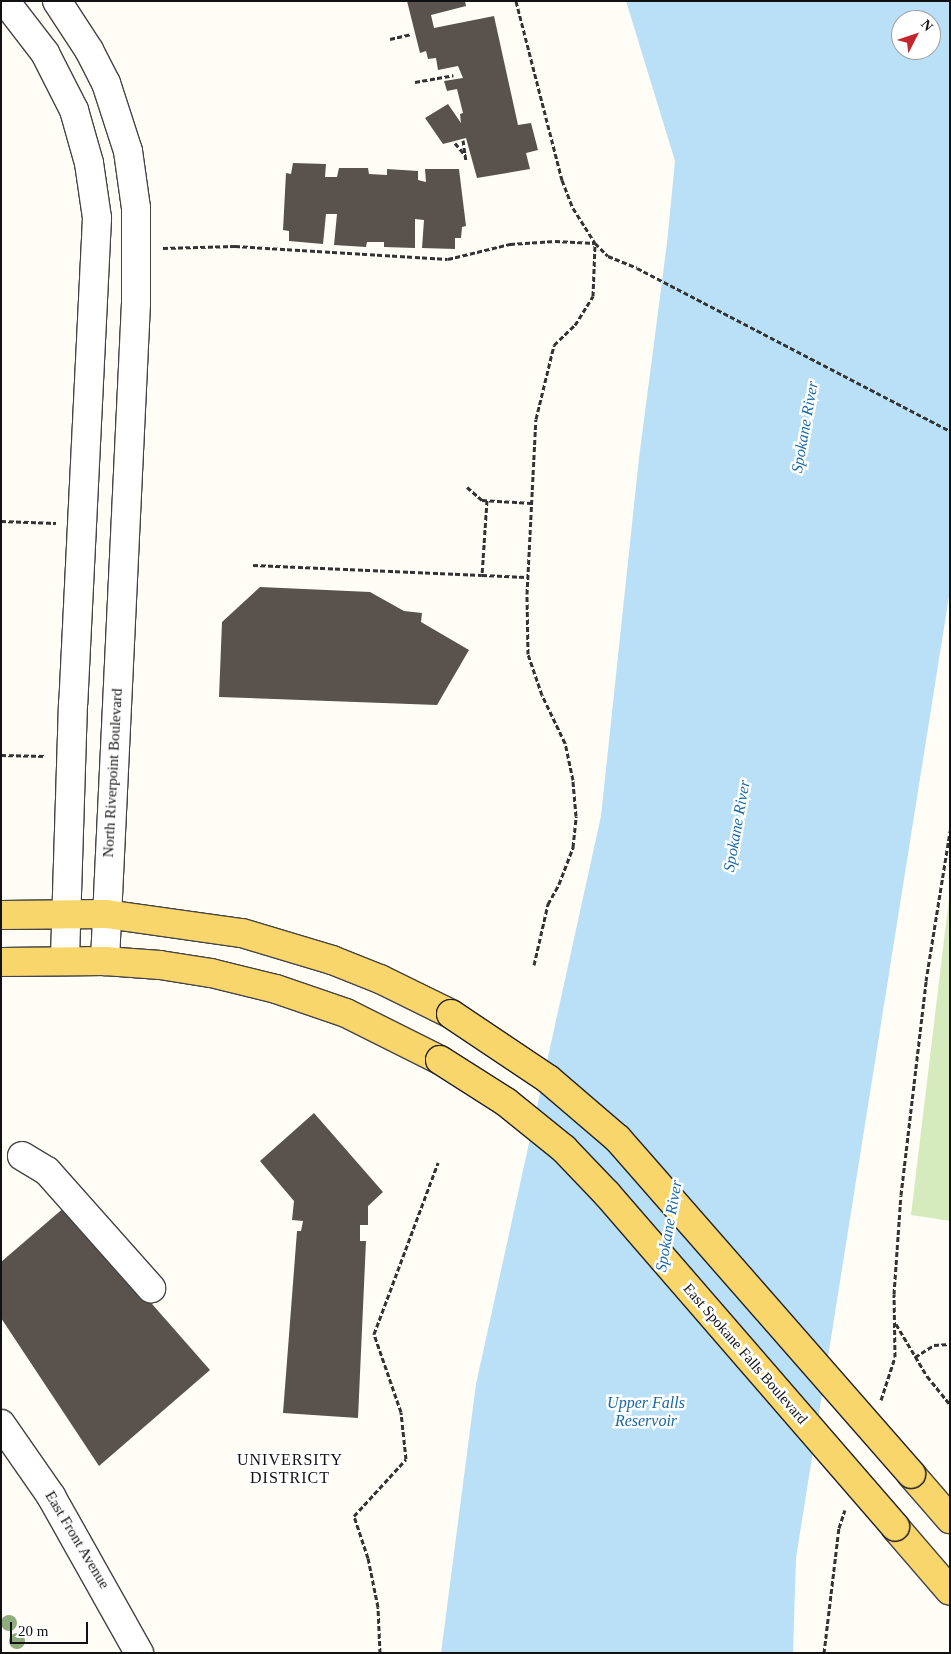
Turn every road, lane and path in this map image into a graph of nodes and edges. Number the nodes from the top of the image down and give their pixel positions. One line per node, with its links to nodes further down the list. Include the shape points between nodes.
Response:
1 (5, 1): 14 (street, via 45,53 66,91 81,131 97,218)
2 (57, 1): 15 (street, North Riverpoint Boulevard, via 106,83 128,151 136,208)
3 (516, 1): 12 (path, via 554,156 573,208)
4 (411, 34): 5 (path)
5 (390, 39)
6 (453, 75): 7 (path)
7 (415, 82)
8 (463, 140): 10 (path)
9 (455, 143): 10 (path)
10 (465, 156): 11 (path)
11 (466, 161)
12 (595, 243): 13 (path, via 510,244 448,259 235,246); 16 (path, via 608,256); 19 (path, via 592,296 575,326 554,345 546,375 536,419)
13 (162, 248)
14 (95, 301): 15 (street); 21 (street)
15 (136, 303): 25 (street, North Riverpoint Boulevard)
16 (950, 430)
17 (467, 487): 18 (path, via 482,500)
18 (487, 500): 19 (path); 23 (path)
19 (531, 503): 24 (path)
20 (1, 520): 21 (path)
21 (82, 525): 26 (street)
22 (253, 565): 23 (path)
23 (482, 575): 24 (path)
24 (527, 577): 36 (path, via 528,654 542,695 565,743 576,816 573,847 548,904)
25 (124, 585): 26 (street); 31 (street, North Riverpoint Boulevard)
26 (78, 599): 30 (street)
27 (1, 755): 28 (path)
28 (46, 756)
29 (950, 832): 40 (path, via 926,981 901,1195)
30 (66, 913): 31 (main road); 32 (main road); 33 (street)
31 (106, 914): 34 (street, North Riverpoint Boulevard); 47 (main road, bridge, via 233,931 286,945 380,979 451,1014 548,1079 618,1139)
32 (1, 915)
33 (65, 960): 34 (main road, East Spokane Falls Boulevard); 35 (main road, East Spokane Falls Boulevard)
34 (105, 961): 48 (main road, East Spokane Falls Boulevard, bridge, via 168,966 276,989 346,1013 440,1060 506,1102 564,1150 595,1181)
35 (1, 962)
36 (534, 965)
37 (22, 1156): 39 (street, via 47,1171)
38 (438, 1163): 50 (path, via 374,1334 401,1412 406,1459 354,1516 368,1558 378,1607)
39 (151, 1288)
40 (895, 1322): 42 (path); 44 (path, via 895,1357)
41 (950, 1344): 42 (path, via 934,1345)
42 (914, 1357): 43 (path)
43 (950, 1404)
44 (878, 1408)
45 (3, 1428): 49 (street, East Front Avenue, via 51,1496)
46 (848, 1501): 51 (path, via 839,1528)
47 (950, 1519)
48 (950, 1591)
49 (140, 1653)
50 (380, 1653)
51 (824, 1653)

